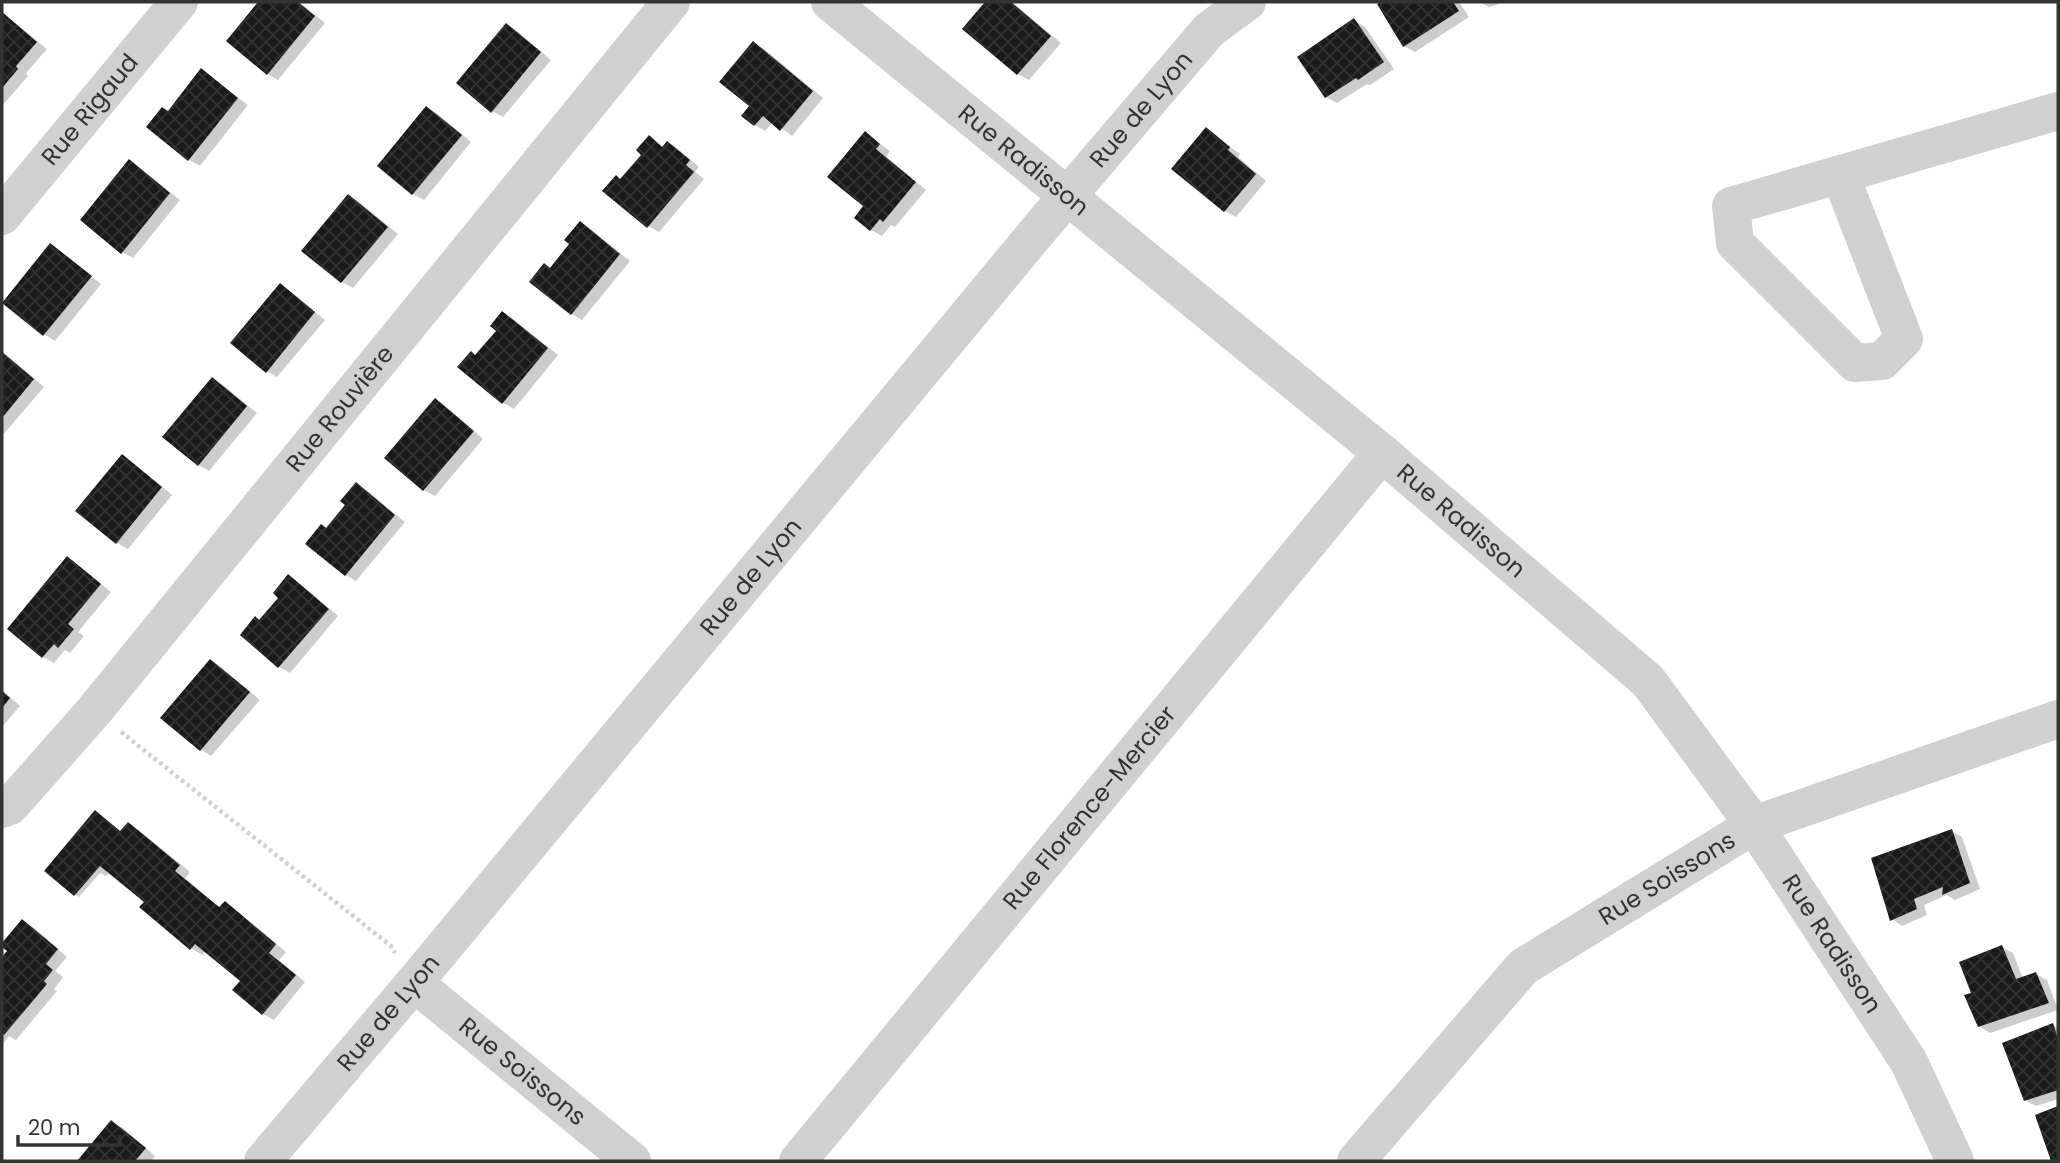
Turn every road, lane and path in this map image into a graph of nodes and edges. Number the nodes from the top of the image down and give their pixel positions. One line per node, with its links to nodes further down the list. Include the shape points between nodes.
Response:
1 (179, 2): 8 (street, Rue Rigaud)
2 (671, 2): 10 (street, Rue Rouvière)
3 (830, 2): 7 (street, Rue Radisson)
4 (1247, 2): 7 (street, Rue de Lyon, via 1209,30)
5 (2058, 111): 6 (street)
6 (1840, 174): 6 (street, via 1904,339 1882,361 1856,363 1735,243 1731,206)
7 (1068, 195): 9 (street, Rue Radisson); 14 (street, Rue de Lyon)
8 (2, 216)
9 (1382, 453): 13 (street, Rue Radisson, via 1648,681); 18 (street, Rue Florence-Mercier)
10 (94, 711): 12 (street, Rue Rouvière, via 10,806); 14 (path, via 391,946)
11 (2058, 719): 13 (street, Rue Soissons)
12 (2, 809)
13 (1754, 825): 15 (street, Rue Soissons, via 1523,967); 19 (street, Rue Radisson, via 1909,1062)
14 (414, 983): 16 (street, Rue de Lyon); 17 (street, Rue Soissons)
15 (1363, 1159)
16 (263, 1161)
17 (632, 1161)
18 (798, 1161)
19 (1955, 1161)

